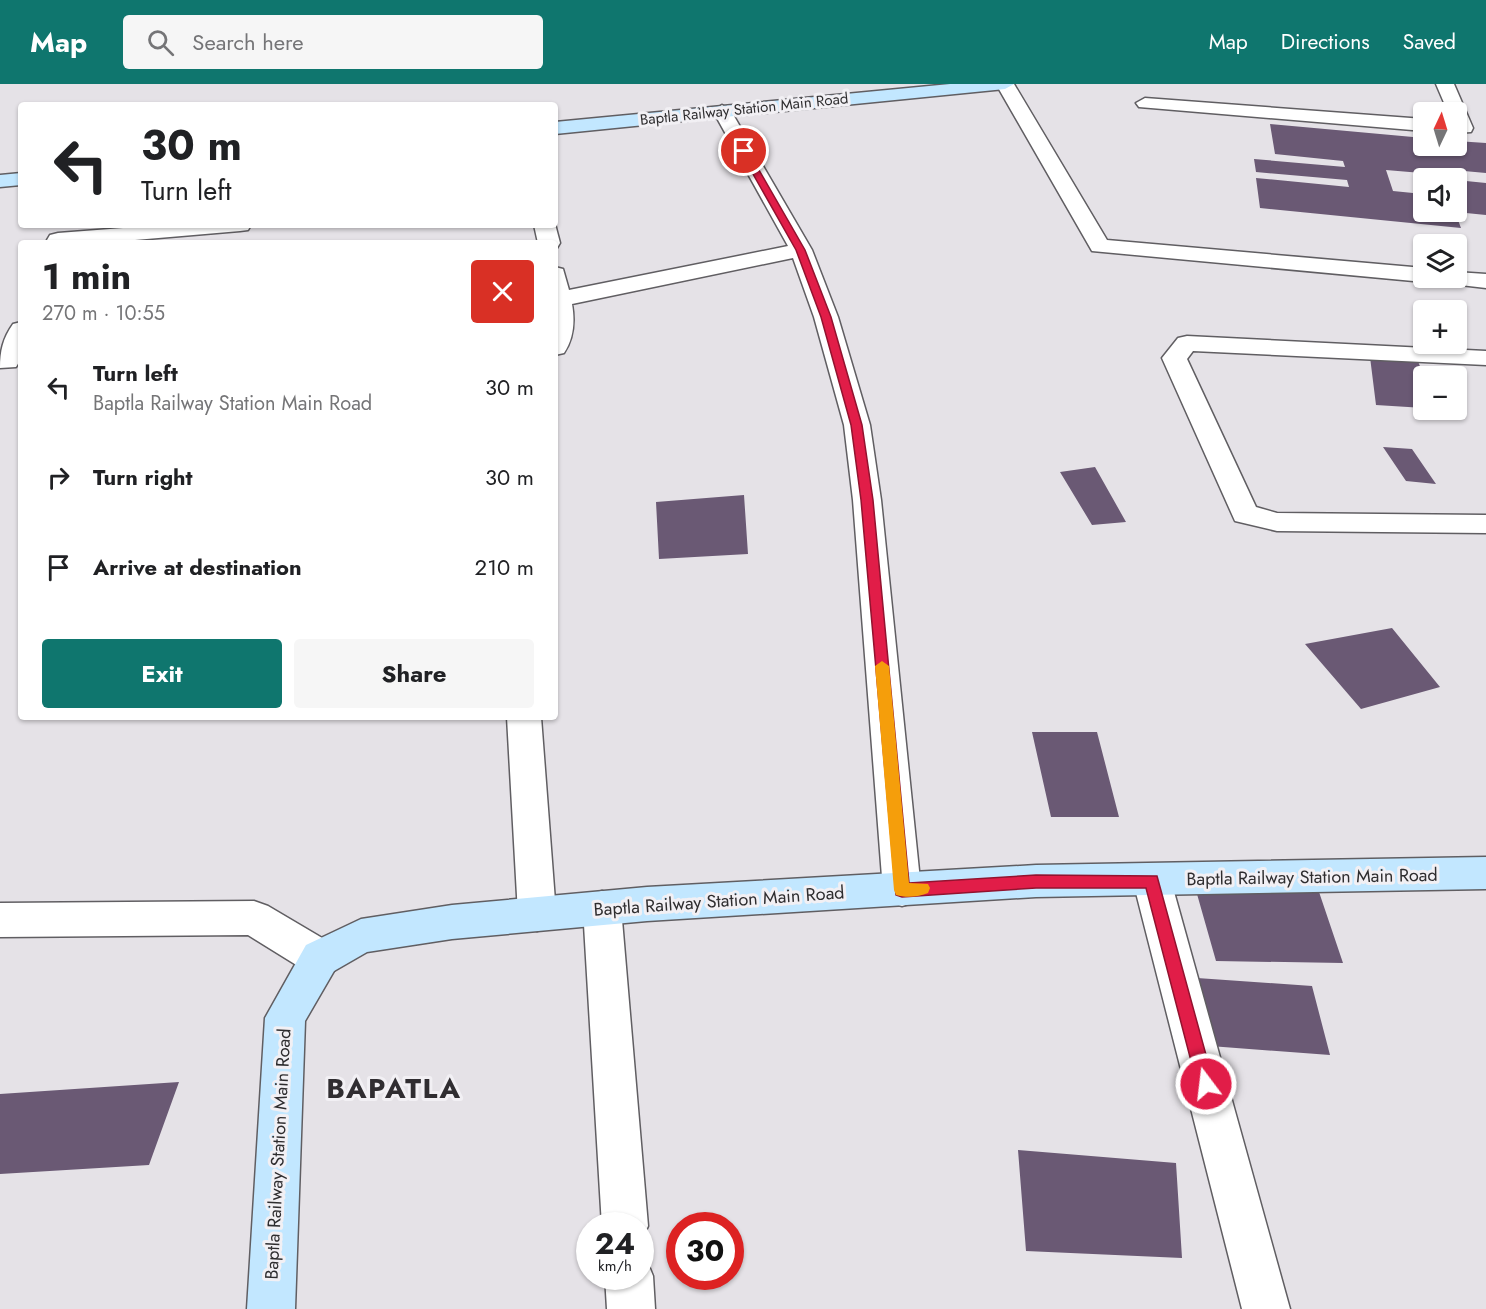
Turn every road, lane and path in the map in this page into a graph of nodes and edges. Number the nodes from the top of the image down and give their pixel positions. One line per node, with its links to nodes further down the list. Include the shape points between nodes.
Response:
1 (1005, 84): 5 (street, Baptla Railway Station Main Road); 15 (street, via 1100,246)
2 (1445, 84): 3 (street)
3 (1451, 102)
4 (1144, 103): 6 (street)
5 (722, 111): 7 (street, Baptla Railway Station Main Road); 14 (street)
6 (1413, 123)
7 (558, 128)
8 (1467, 129): 9 (street)
9 (1486, 133)
10 (18, 179): 11 (street)
11 (0, 181)
12 (191, 228): 13 (street)
13 (60, 236)
14 (801, 250): 18 (street); 27 (street, via 826,317 856,425 867,500)
15 (1413, 274)
16 (1467, 279): 17 (street)
17 (1486, 281)
18 (558, 299): 20 (street, via 563,322)
19 (18, 337): 22 (street)
20 (558, 338)
21 (1486, 358): 23 (street, via 1187,343 1174,358 1245,514 1276,522)
22 (9, 362)
23 (1486, 524)
24 (524, 720): 29 (street)
25 (1486, 873): 26 (street, Baptla Railway Station Main Road)
26 (1152, 881): 27 (street, Baptla Railway Station Main Road, via 1036,882); 36 (street)
27 (902, 890): 28 (street, Baptla Railway Station Main Road)
28 (602, 908): 29 (street, Baptla Railway Station Main Road); 32 (street)
29 (537, 914): 31 (street, Baptla Railway Station Main Road, via 361,936)
30 (0, 920): 31 (street, via 254,918)
31 (320, 958): 34 (street, Baptla Railway Station Main Road, via 285,1018)
32 (624, 1212)
33 (630, 1290): 35 (street)
34 (271, 1309)
35 (631, 1309)
36 (1266, 1309)

